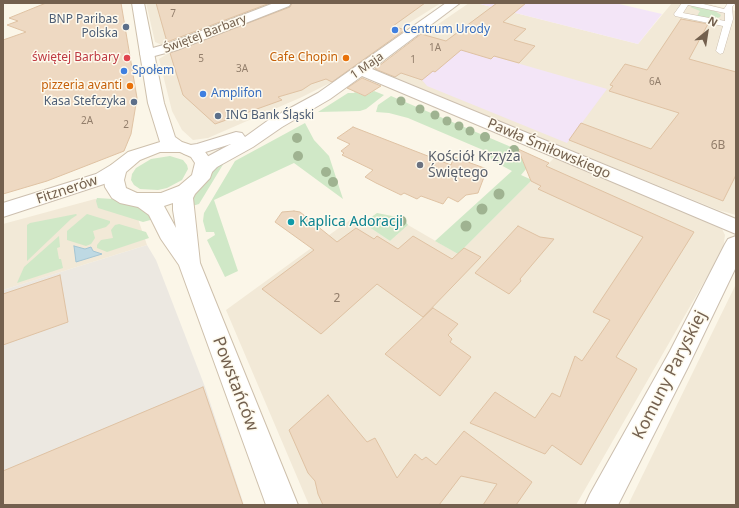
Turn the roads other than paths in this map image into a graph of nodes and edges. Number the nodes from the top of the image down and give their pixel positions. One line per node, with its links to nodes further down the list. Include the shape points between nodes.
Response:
1 (138, 3): 10 (street)
2 (285, 3): 10 (street, Świętej Barbary, via 172,48)
3 (454, 3): 11 (street, 1 Maja)
4 (686, 3): 8 (lane, via 678,14)
5 (690, 3): 7 (lane)
6 (732, 3): 7 (lane, via 728,7)
7 (728, 12): 8 (lane)
8 (727, 24): 9 (lane)
9 (720, 51)
10 (147, 54): 12 (street)
11 (362, 70): 13 (street, 1 Maja); 22 (street, Pawła Śmiłowskiego)
12 (156, 103): 14 (street, via 167,139); 15 (street, via 146,145)
13 (276, 124): 14 (street, 1 Maja, via 199,150); 17 (street, 1 Maja)
14 (184, 148): 15 (street, via 158,147); 17 (street, via 201,158)
15 (139, 153): 16 (street)
16 (118, 168): 19 (street, via 114,183); 21 (street, Fitznerów, via 103,178)
17 (204, 169): 18 (street, via 198,182)
18 (186, 191): 20 (street, via 162,200); 24 (street, Powstańców, via 183,210)
19 (123, 196): 20 (street); 21 (street, Fitznerów, via 98,195)
20 (144, 201): 24 (street, Powstańców, via 157,212)
21 (8, 209)
22 (736, 226)
23 (736, 244): 26 (street, Komuny Paryskiej, via 679,359)
24 (189, 262): 25 (street, Powstańców)
25 (282, 505)
26 (601, 505)

